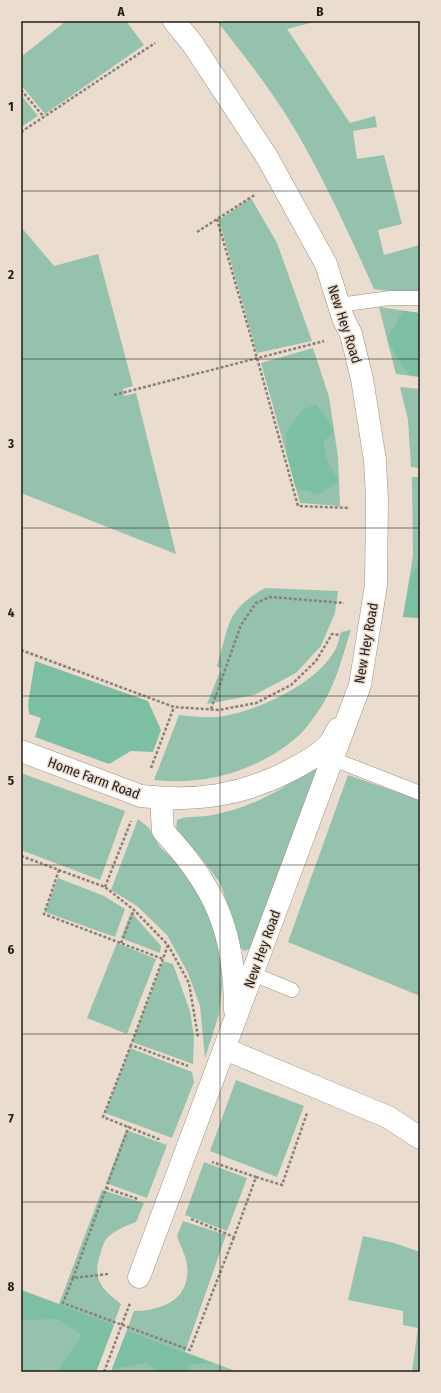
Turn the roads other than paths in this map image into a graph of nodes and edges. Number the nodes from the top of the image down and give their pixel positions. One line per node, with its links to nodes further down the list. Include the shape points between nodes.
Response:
1 (176, 24): 3 (street, New Hey Road, via 192,43 267,157 326,264)
2 (420, 298): 3 (lane, via 390,298)
3 (339, 305): 4 (street, New Hey Road, via 351,334 362,379 375,460 376,585)
4 (360, 685): 6 (street, New Hey Road); 8 (street, Home Farm Road, via 329,745 302,764 263,784 229,794 193,798)
5 (21, 751): 8 (street, Home Farm Road)
6 (333, 758): 7 (lane); 9 (street, New Hey Road)
7 (420, 793)
8 (151, 797): 11 (street, via 163,831 182,851 205,883 221,916 232,954)
9 (253, 974): 10 (lane); 11 (street, New Hey Road)
10 (292, 990)
11 (235, 1023): 12 (street, New Hey Road)
12 (225, 1049): 13 (street, via 388,1117); 14 (street, New Hey Road)
13 (420, 1138)
14 (139, 1277)

